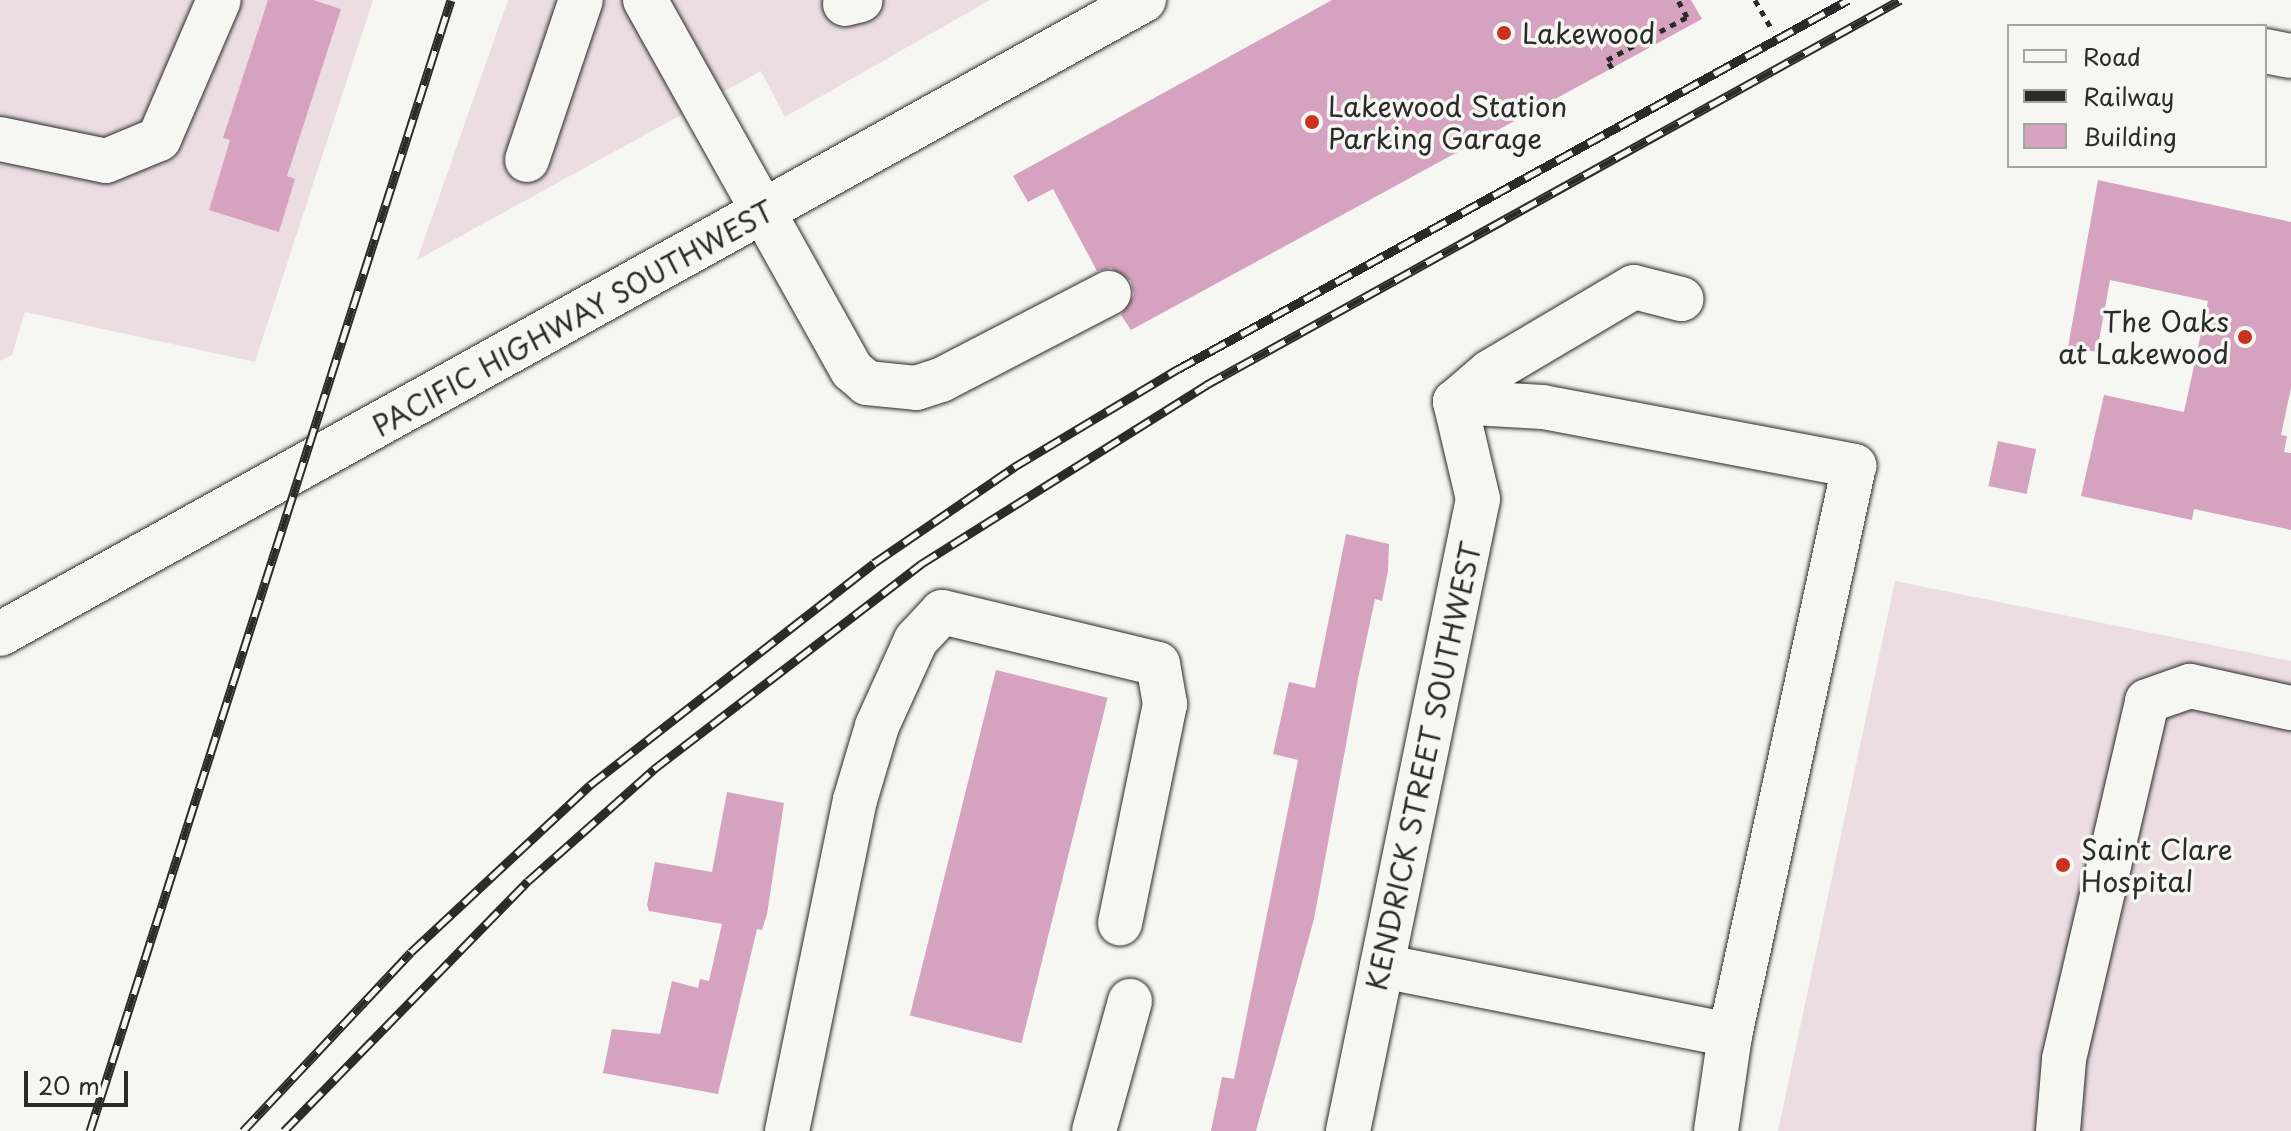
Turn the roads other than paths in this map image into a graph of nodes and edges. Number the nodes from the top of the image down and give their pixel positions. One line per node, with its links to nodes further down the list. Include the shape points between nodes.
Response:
1 (219, 0): 7 (main road, via 159,139 106,161)
2 (581, 0): 8 (main road)
3 (645, 0): 9 (main road)
4 (1117, 6): 9 (main road, PACIFIC HIGHWAY SOUTHWEST)
5 (2267, 51): 6 (main road)
6 (2291, 56)
7 (0, 139)
8 (527, 160)
9 (766, 212): 10 (main road, via 852,370 886,389 941,380); 13 (main road, PACIFIC HIGHWAY SOUTHWEST)
10 (1109, 293)
11 (1681, 299): 12 (main road, via 1634,287 1490,372)
12 (1455, 402): 16 (main road, KENDRICK STREET SOUTHWEST, via 1478,499); 18 (main road, via 1543,407 1854,466)
13 (0, 634)
14 (2291, 708): 23 (main road, via 2190,686 2147,701 2067,1044 2056,1101)
15 (1120, 923): 19 (main road, via 1165,704 1158,664 942,612 916,640 897,676 855,800)
16 (1382, 966): 18 (main road); 21 (main road, KENDRICK STREET SOUTHWEST)
17 (1130, 1001): 20 (main road)
18 (1730, 1035): 22 (main road)
19 (794, 1130)
20 (1094, 1131)
21 (1348, 1131)
22 (1716, 1131)
23 (2058, 1131)

